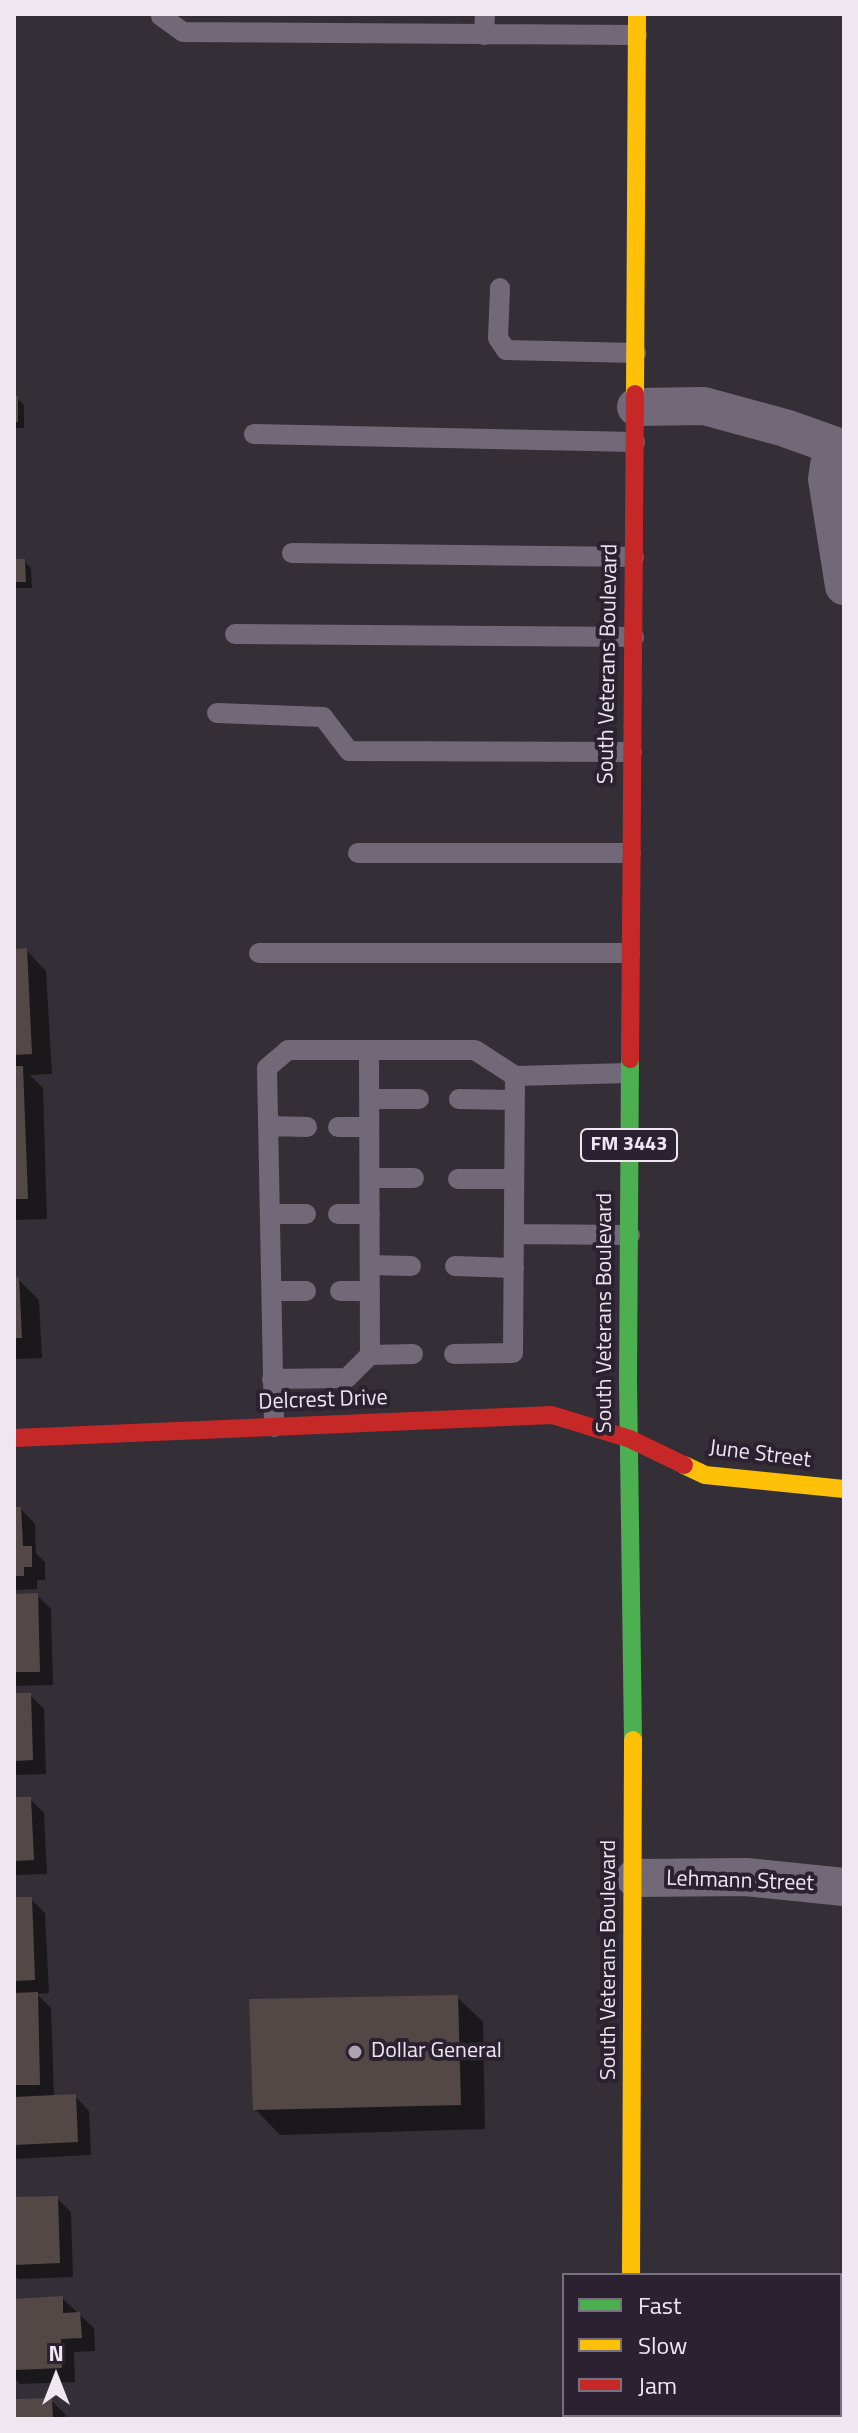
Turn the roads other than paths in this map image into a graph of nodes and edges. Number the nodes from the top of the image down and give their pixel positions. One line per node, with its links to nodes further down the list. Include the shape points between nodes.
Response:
1 (161, 14): 2 (lane, via 183,32)
2 (484, 24): 3 (lane)
3 (637, 24): 5 (main road, South Veterans Boulevard / FM 3443)
4 (500, 288): 5 (lane, via 498,338 506,350)
5 (636, 353): 6 (main road, South Veterans Boulevard / FM 3443)
6 (635, 425): 7 (lane); 8 (street, via 704,406); 10 (main road, South Veterans Boulevard / FM 3443)
7 (254, 434)
8 (838, 448): 11 (street, via 827,479)
9 (292, 553): 10 (lane)
10 (634, 557): 13 (main road, South Veterans Boulevard / FM 3443)
11 (844, 586)
12 (235, 634): 13 (lane)
13 (634, 637): 15 (main road, South Veterans Boulevard / FM 3443)
14 (217, 713): 15 (lane, via 323,717 349,751)
15 (632, 752): 17 (main road, South Veterans Boulevard / FM 3443)
16 (358, 853): 17 (lane)
17 (631, 853): 19 (main road, South Veterans Boulevard / FM 3443)
18 (259, 953): 19 (lane)
19 (630, 953): 21 (main road, South Veterans Boulevard / FM 3443)
20 (369, 1050): 22 (lane, via 475,1050); 23 (lane); 27 (lane, via 288,1050 267,1068)
21 (629, 1073): 22 (lane); 40 (main road, South Veterans Boulevard / FM 3443)
22 (515, 1076): 26 (lane)
23 (369, 1099): 24 (lane); 30 (lane)
24 (419, 1099)
25 (459, 1099): 26 (lane)
26 (514, 1100): 34 (lane)
27 (268, 1126): 28 (lane); 35 (lane)
28 (307, 1127)
29 (338, 1127): 30 (lane)
30 (369, 1127): 31 (lane)
31 (370, 1178): 32 (lane); 38 (lane)
32 (414, 1178)
33 (458, 1179): 34 (lane)
34 (514, 1179): 39 (lane)
35 (270, 1214): 36 (lane); 45 (lane)
36 (306, 1214)
37 (338, 1214): 38 (lane)
38 (370, 1214): 41 (lane)
39 (514, 1234): 40 (lane); 44 (lane)
40 (630, 1235): 55 (main road, South Veterans Boulevard / FM 3443)
41 (370, 1265): 42 (lane); 48 (lane)
42 (411, 1266)
43 (455, 1266): 44 (lane)
44 (514, 1268): 50 (lane, via 513,1353)
45 (271, 1291): 46 (lane); 52 (lane)
46 (306, 1291)
47 (340, 1291): 48 (lane)
48 (370, 1291): 51 (lane)
49 (413, 1354): 51 (lane)
50 (454, 1354)
51 (370, 1355): 52 (lane, via 347,1378)
52 (272, 1379): 53 (lane)
53 (274, 1427): 54 (main road, Delcrest Drive); 55 (main road, Delcrest Drive, via 552,1415)
54 (14, 1438)
55 (630, 1439): 56 (main road, June Street, via 705,1475); 57 (main road, South Veterans Boulevard / FM 3443)
56 (844, 1489)
57 (635, 1878): 58 (street, Lehmann Street, via 746,1877); 59 (main road, South Veterans Boulevard / FM 3443)
58 (844, 1887)
59 (631, 2273)

